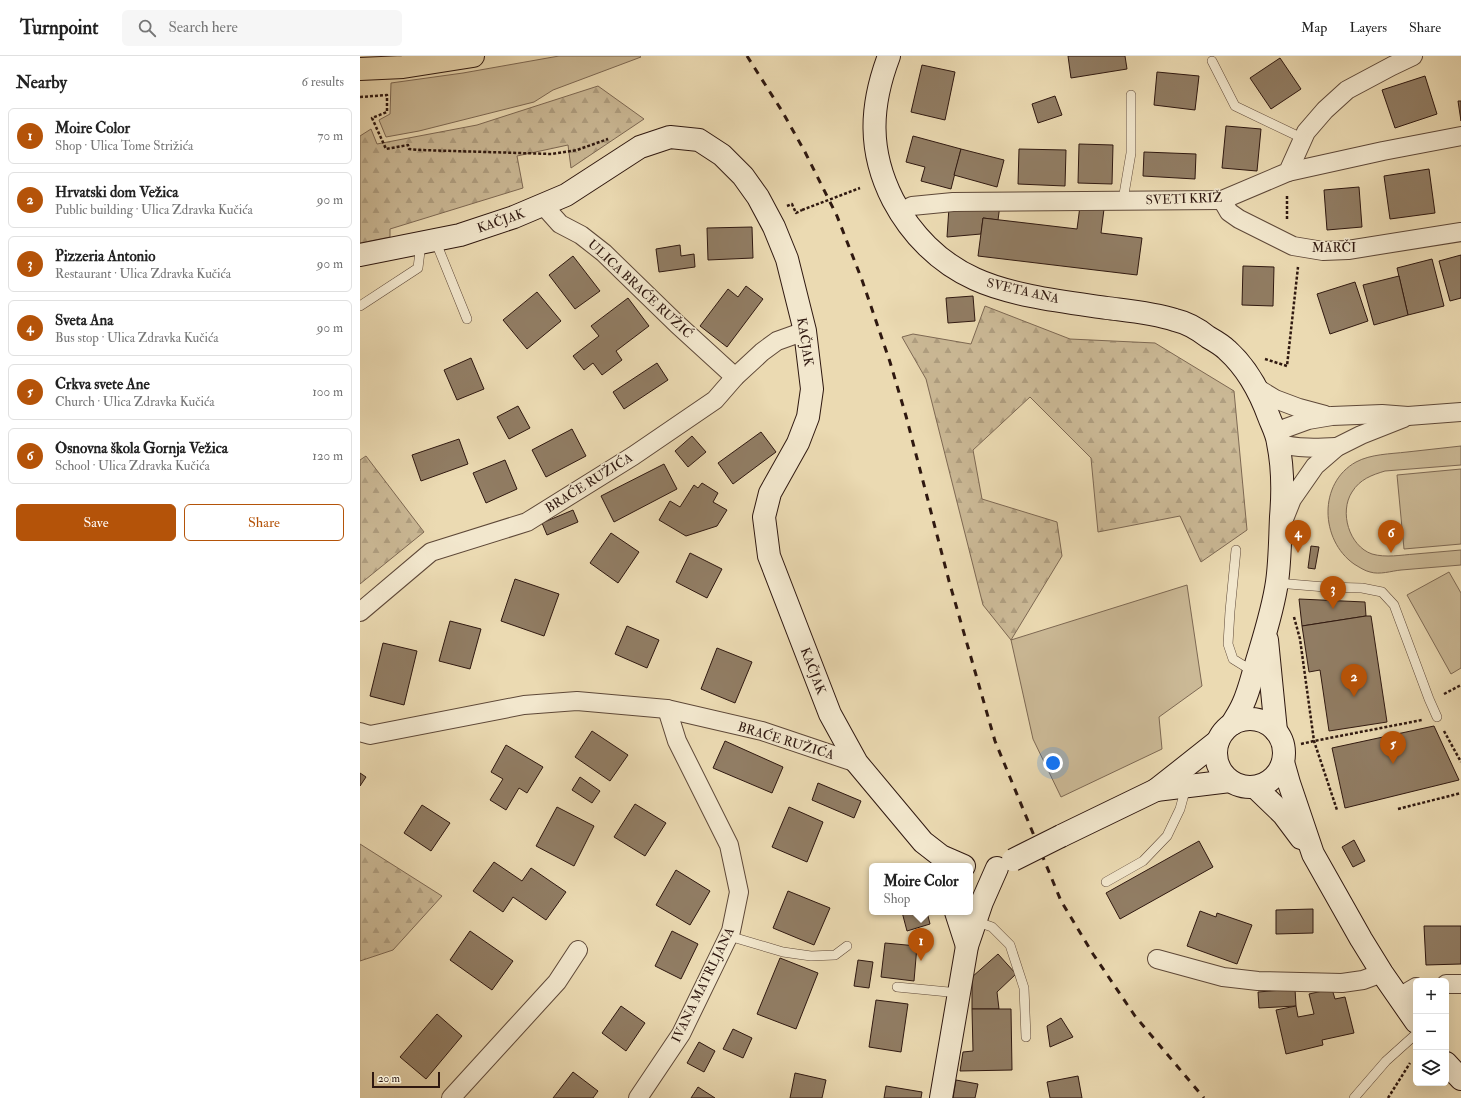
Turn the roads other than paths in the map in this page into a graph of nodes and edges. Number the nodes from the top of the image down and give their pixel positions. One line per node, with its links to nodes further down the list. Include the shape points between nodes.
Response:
1 (473, 56): 5 (highway, via 403,67)
2 (889, 56): 13 (main road, SVETA ANA, via 880,80 876,104 875,146 886,186)
3 (1413, 56): 8 (street, via 1347,90 1325,110 1306,132)
4 (1212, 61): 8 (lane, via 1235,106)
5 (360, 69)
6 (1131, 95): 10 (lane, via 1131,152)
7 (1461, 136): 9 (street)
8 (1304, 139): 9 (street)
9 (1288, 172): 11 (street, SVETI KRIŽ)
10 (1124, 200): 11 (street, SVETI KRIŽ); 13 (street, SVETI KRIŽ, via 953,202 912,206)
11 (1222, 200): 14 (street, MARČI, via 1229,212 1239,219 1293,246 1316,250 1348,250)
12 (543, 205): 15 (main road, KAČJAK, via 501,222); 19 (main road, KAČJAK, via 566,195 640,147 670,137 699,140 722,154 758,197 787,259); 20 (street, ULICA BRAĆE RUŽIĆ, via 560,224 581,235 604,253)
13 (900, 213): 21 (main road, SVETA ANA, via 915,234 934,253 956,270 976,280 1016,292 1143,312 1176,320 1195,328 1227,350)
14 (1461, 232)
15 (428, 242): 16 (main road, KAČJAK); 17 (lane, via 418,268); 18 (lane)
16 (360, 255)
17 (360, 306)
18 (467, 319)
19 (805, 331): 20 (street, BRAĆE RUŽIĆA, via 776,341); 40 (main road, KAČJAK, via 812,389 808,417 798,443 770,493 764,517 769,556 789,609 830,714)
20 (735, 377): 30 (street, BRAĆE RUŽIĆA, via 715,400 633,456 527,522 431,552)
21 (1257, 388): 23 (street, via 1281,402); 25 (main road, SVETA ANA)
22 (1461, 412): 24 (street)
23 (1332, 416): 24 (street); 25 (street, via 1308,420 1286,428)
24 (1408, 416): 26 (street)
25 (1277, 439): 26 (street, via 1288,446 1311,449); 27 (main road, SVETA ANA, via 1282,496)
26 (1337, 447): 27 (street, via 1315,466 1292,499)
27 (1281, 525): 29 (main road, SVETA ANA)
28 (1236, 550): 32 (lane, via 1228,644 1233,659)
29 (1277, 583): 31 (main road, SVETA ANA); 34 (lane, via 1362,588 1382,592 1394,605)
30 (360, 612)
31 (1266, 631): 32 (main road, SVETA ANA); 36 (main road)
32 (1254, 672): 35 (main road, SVETA ANA, via 1244,702)
33 (667, 709): 37 (street, BRAĆE RUŽIĆA, via 577,701 524,704 370,735); 40 (street, BRAĆE RUŽIĆA, via 762,731); 54 (street, IVANA MATRLJANA, via 677,741 729,845 739,892)
34 (1437, 717)
35 (1232, 724): 36 (main road, via 1241,720 1260,720); 38 (main road)
36 (1276, 731): 39 (main road, via 1282,740)
37 (360, 732)
38 (1218, 741): 41 (main road, via 1217,764); 44 (main road)
39 (1283, 762): 43 (main road, via 1272,780); 46 (main road)
40 (857, 763): 45 (main road, KAČJAK)
41 (1230, 781): 42 (main road); 43 (main road, via 1240,786)
42 (1186, 786): 44 (main road); 51 (lane, via 1180,809 1167,836 1143,862)
43 (1255, 787): 46 (main road, via 1283,814)
44 (1156, 790): 49 (main road, bridge)
45 (923, 842): 47 (main road); 48 (main road, KAČJAK, via 941,856)
46 (1313, 854): 59 (main road)
47 (934, 863)
48 (957, 863)
49 (1005, 864): 50 (main road, via 985,870); 53 (main road, via 986,890)
50 (973, 868)
51 (1106, 882)
52 (957, 915): 56 (main road)
53 (975, 921): 56 (main road); 66 (lane, via 992,928 1010,945 1024,988)
54 (728, 936): 55 (lane, via 783,952 811,956 835,955); 71 (street, IVANA MATRLJANA, via 681,1034)
55 (847, 946)
56 (967, 946): 64 (main road)
57 (578, 950): 70 (street, via 557,982)
58 (1157, 960): 59 (street, via 1223,977 1258,981 1342,983 1364,980)
59 (1382, 973): 63 (main road)
60 (1449, 984): 61 (street)
61 (1461, 984)
62 (897, 987): 64 (lane)
63 (1407, 992): 65 (main road)
64 (959, 993): 72 (main road)
65 (1414, 1014)
66 (1026, 1037)
67 (1413, 1037): 73 (lane, via 1386,1061)
68 (1449, 1066): 69 (main road)
69 (1461, 1079)
70 (451, 1098)
71 (638, 1098)
72 (940, 1098)
73 (1354, 1098)

